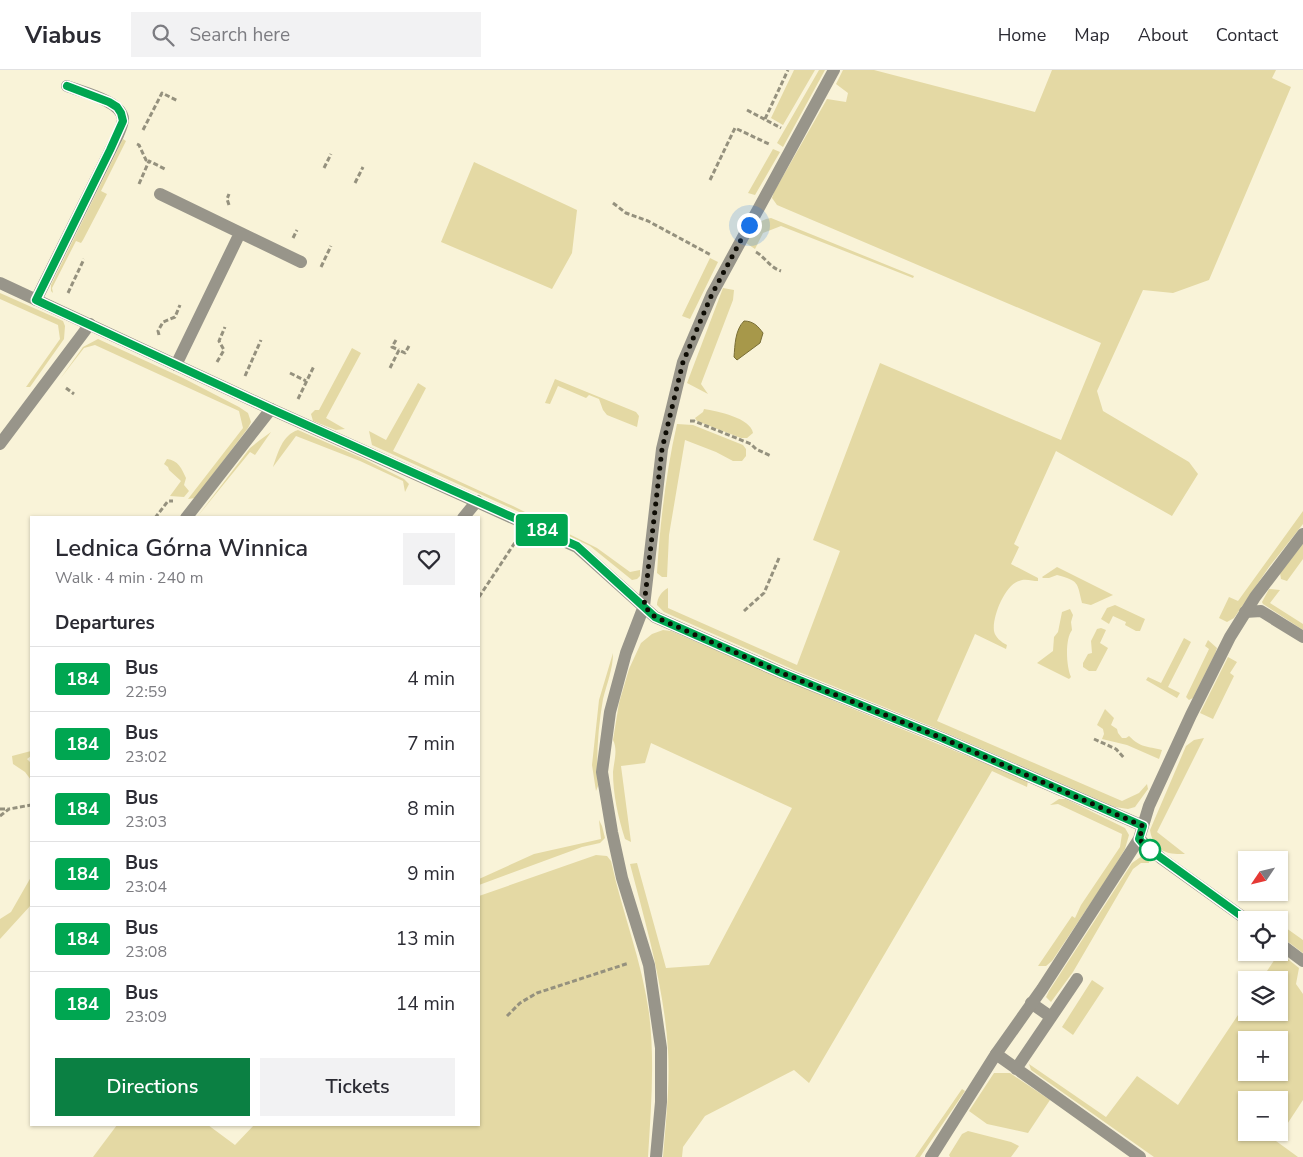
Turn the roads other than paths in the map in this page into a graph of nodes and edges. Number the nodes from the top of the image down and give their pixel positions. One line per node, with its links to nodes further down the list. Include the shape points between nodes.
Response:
1 (834, 70): 16 (street, via 712,294 683,362 662,449)
2 (67, 86): 7 (street, via 109,102 117,107 123,121)
3 (160, 194): 4 (street)
4 (240, 233): 5 (street); 9 (street)
5 (301, 262)
6 (0, 283): 7 (street)
7 (36, 300): 8 (street)
8 (90, 324): 9 (street); 11 (street)
9 (176, 365): 10 (street)
10 (271, 409): 12 (street); 13 (street)
11 (0, 444)
12 (477, 501): 14 (street); 16 (street, via 577,546)
13 (188, 516)
14 (465, 516)
15 (1303, 534): 17 (street)
16 (644, 606): 19 (street, via 655,617 782,673 942,738); 29 (street, via 626,653 610,712 602,772 622,878 649,965 661,1048)
17 (1245, 612): 18 (street, via 1261,611); 19 (street, via 1191,715)
18 (1303, 638)
19 (1143, 826): 20 (street)
20 (1139, 839): 21 (street); 25 (street)
21 (1238, 914)
22 (1288, 950): 23 (street)
23 (1303, 961)
24 (1077, 980): 26 (street)
25 (1031, 1003): 26 (street); 27 (street)
26 (1051, 1017): 28 (street)
27 (996, 1054): 28 (street); 30 (street)
28 (1016, 1069): 31 (street)
29 (656, 1157)
30 (931, 1157)
31 (1140, 1157)

